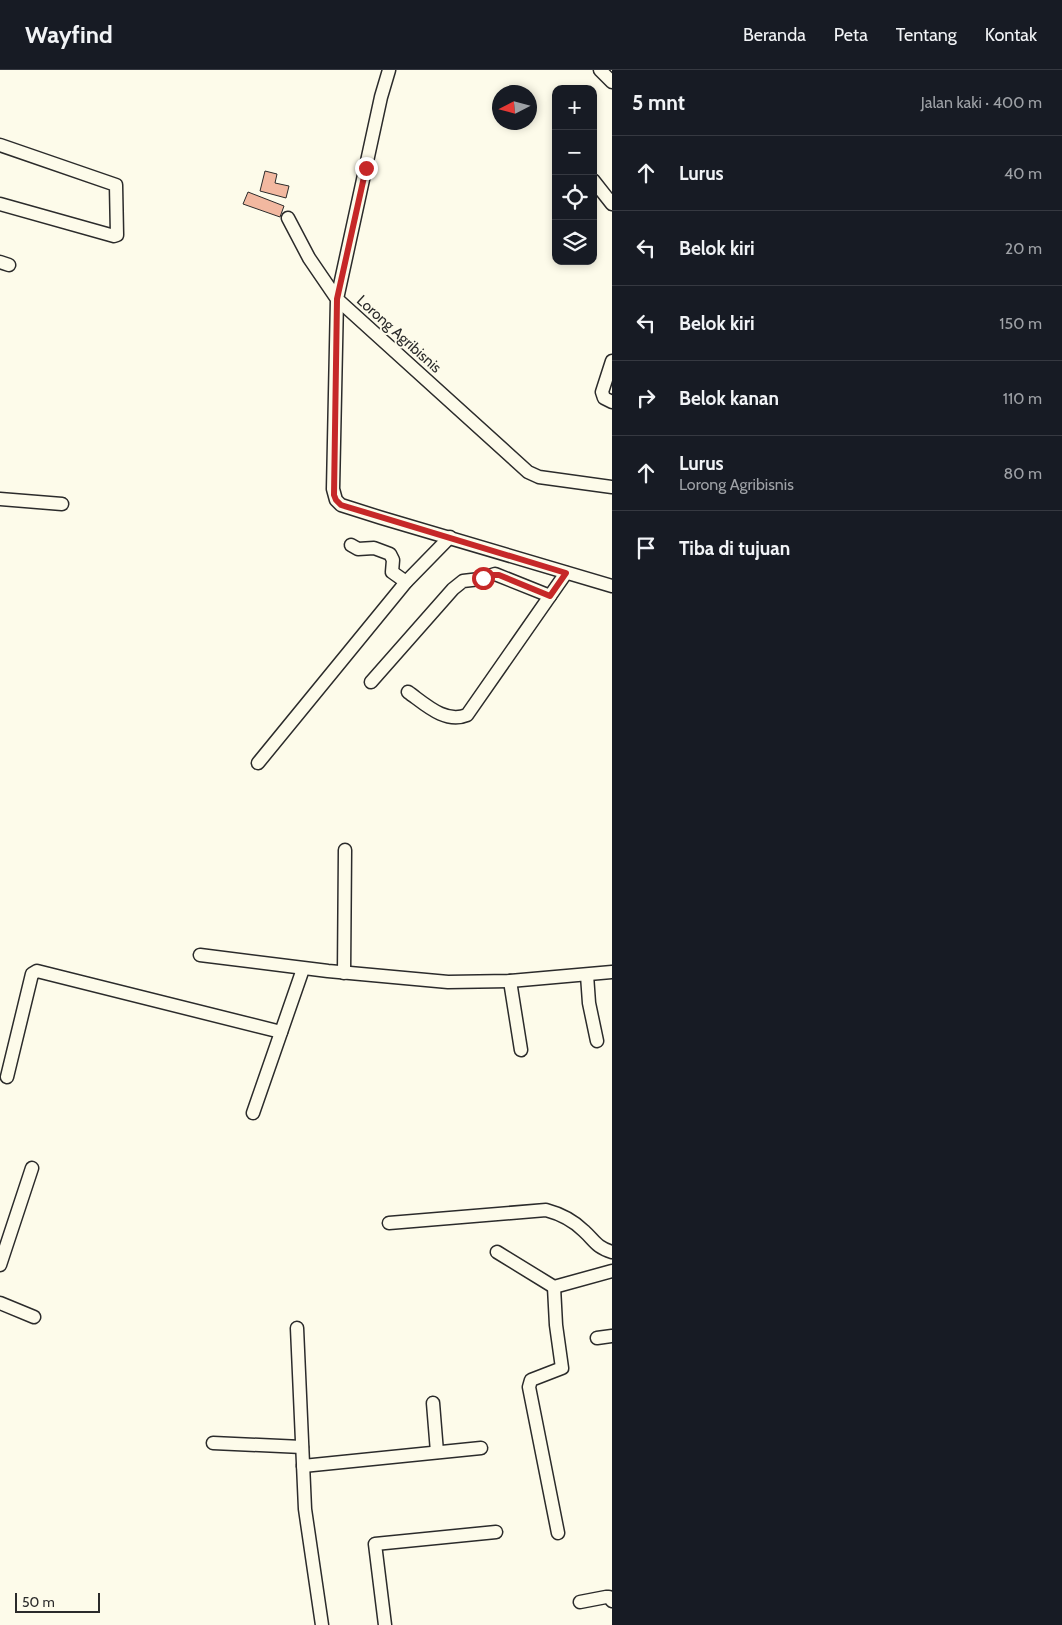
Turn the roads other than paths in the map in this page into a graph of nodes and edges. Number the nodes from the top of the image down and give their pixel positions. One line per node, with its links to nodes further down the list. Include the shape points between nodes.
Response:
1 (389, 70): 9 (street, Lorong Agribisnis)
2 (600, 70): 3 (street)
3 (612, 82)
4 (0, 145): 6 (street, via 116,185 116,235)
5 (597, 185): 7 (street)
6 (0, 204)
7 (612, 204)
8 (288, 218): 9 (street, via 309,258)
9 (337, 299): 12 (street, Lorong Agribisnis, via 528,472 539,477); 15 (street, via 333,489 336,500 341,505)
10 (612, 361): 11 (street, via 602,392 604,398)
11 (612, 402)
12 (612, 487)
13 (0, 499): 14 (street)
14 (62, 504)
15 (450, 537): 17 (street); 18 (street)
16 (351, 544): 18 (street, via 358,549 374,548 390,554 392,572)
17 (566, 573): 19 (street); 20 (street)
18 (406, 582): 23 (street)
19 (612, 586)
20 (550, 596): 21 (street, via 495,574 463,581); 22 (street, via 467,715 440,715)
21 (371, 682)
22 (408, 692)
23 (258, 763)
24 (345, 850): 28 (street)
25 (200, 955): 26 (street)
26 (303, 968): 28 (street); 31 (street)
27 (612, 972): 29 (street)
28 (344, 973): 30 (street, via 448,982)
29 (587, 975): 30 (street); 32 (street)
30 (510, 981): 33 (street)
31 (281, 1032): 34 (street, via 37,971 32,974); 35 (street)
32 (597, 1041)
33 (521, 1050)
34 (7, 1077)
35 (253, 1113)
36 (32, 1168): 40 (street)
37 (389, 1223): 39 (street, via 546,1210 562,1214 585,1231 599,1247)
38 (498, 1252): 42 (street)
39 (612, 1252)
40 (0, 1265)
41 (612, 1271): 42 (street)
42 (554, 1287): 55 (street, via 562,1368 531,1380 529,1387)
43 (0, 1303): 44 (street)
44 (34, 1317)
45 (297, 1328): 50 (street)
46 (612, 1336): 47 (street)
47 (598, 1338)
48 (433, 1403): 52 (street)
49 (213, 1443): 50 (street)
50 (302, 1447): 53 (street)
51 (481, 1448): 52 (street)
52 (437, 1452): 53 (street)
53 (303, 1466): 58 (street, via 304,1509)
54 (496, 1532): 59 (street, via 375,1544)
55 (558, 1533)
56 (612, 1600): 57 (street, via 606,1597)
57 (580, 1602)
58 (322, 1625)
59 (385, 1625)

